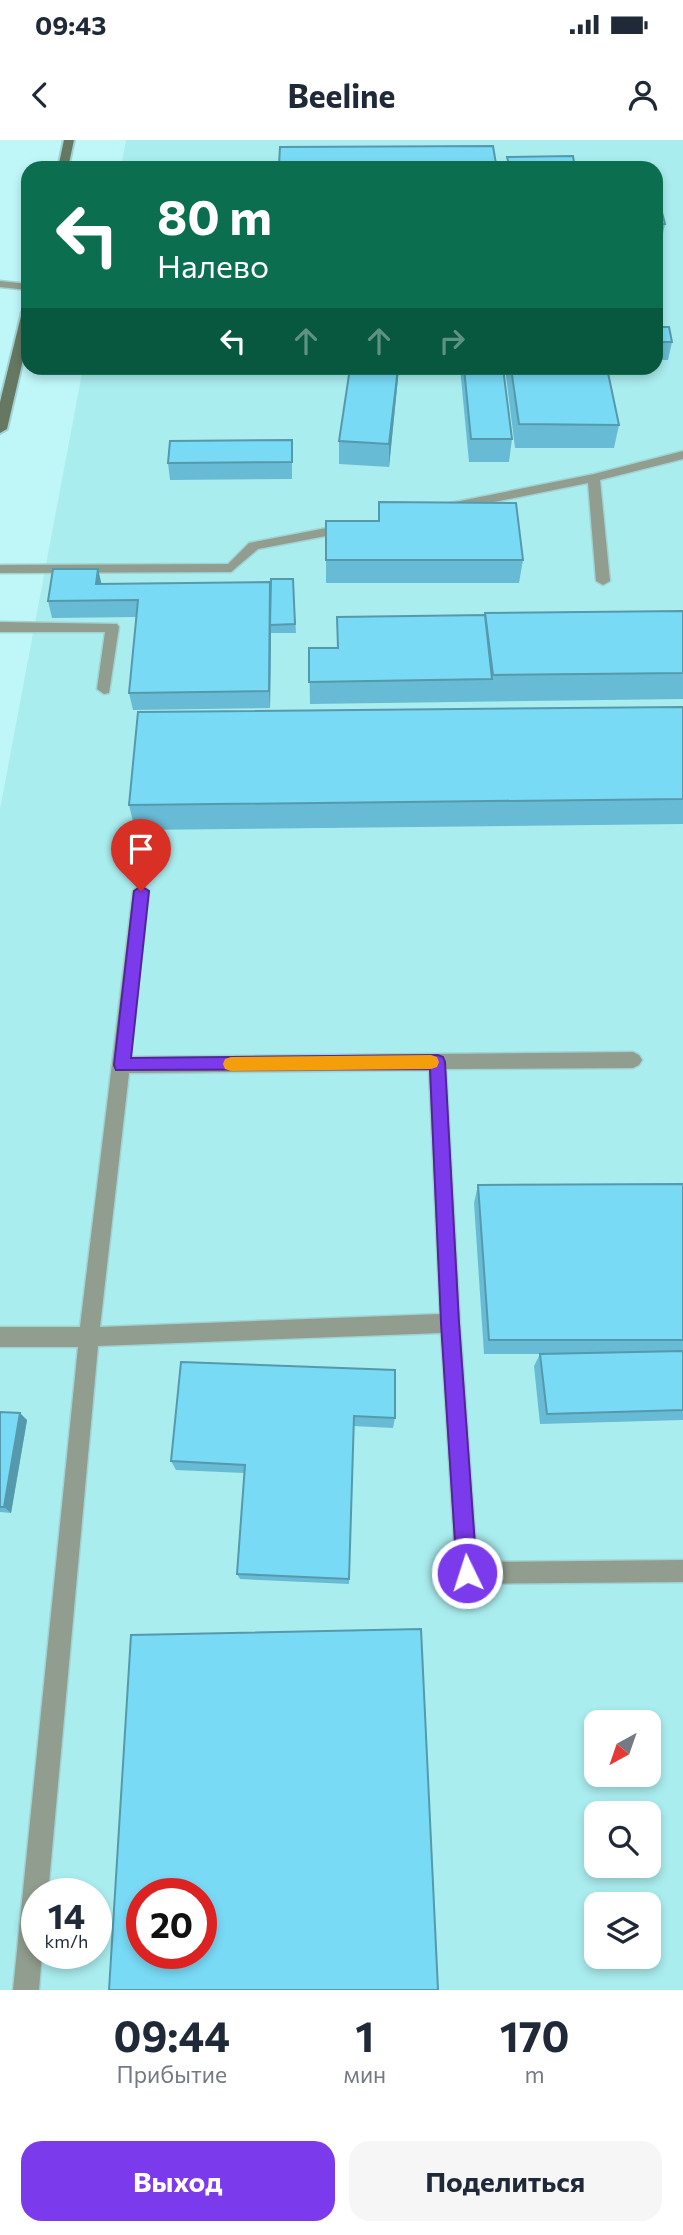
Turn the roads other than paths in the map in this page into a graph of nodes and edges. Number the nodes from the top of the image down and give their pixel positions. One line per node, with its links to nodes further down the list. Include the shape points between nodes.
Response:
1 (69, 140): 2 (main road)
2 (64, 161)
3 (0, 284): 4 (lane)
4 (21, 286)
5 (21, 348): 6 (main road)
6 (0, 429)
7 (683, 456): 8 (lane)
8 (594, 478): 9 (lane); 12 (lane)
9 (430, 511)
10 (363, 525): 11 (lane, via 254,547 230,568)
11 (0, 569)
12 (603, 581)
13 (0, 626): 14 (lane, via 112,627)
14 (104, 689)
15 (141, 891): 18 (lane)
16 (633, 1060): 17 (lane)
17 (438, 1062): 18 (lane); 19 (lane)
18 (122, 1065): 21 (lane)
19 (450, 1323): 21 (lane); 22 (lane, via 467,1573)
20 (0, 1337): 21 (lane)
21 (89, 1337): 23 (lane)
22 (683, 1571)
23 (26, 1990)

